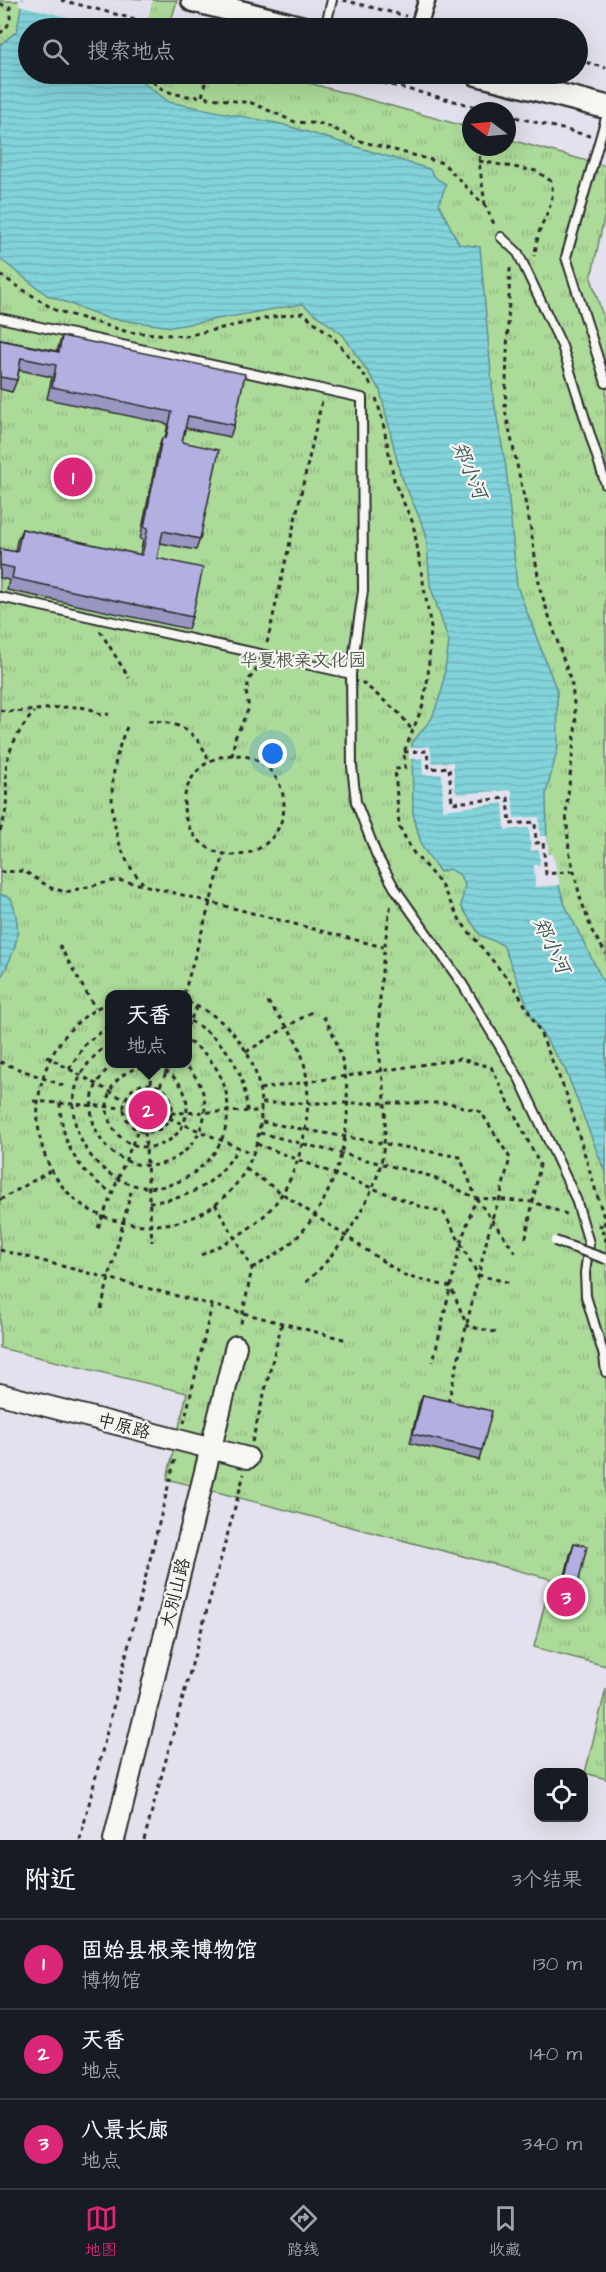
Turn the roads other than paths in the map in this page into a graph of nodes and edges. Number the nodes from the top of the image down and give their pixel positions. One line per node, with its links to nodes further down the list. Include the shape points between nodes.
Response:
1 (194, 0): 4 (main road)
2 (332, 0): 5 (lane)
3 (427, 0): 6 (street)
4 (264, 18)
5 (328, 18)
6 (421, 18)
7 (516, 84): 8 (main road)
8 (606, 107)
9 (606, 118): 12 (lane, via 566,257)
10 (501, 237): 13 (lane, via 518,253 562,346)
11 (0, 318): 15 (lane, via 362,398 363,591)
12 (606, 383)
13 (606, 485)
14 (0, 597): 15 (lane)
15 (351, 674): 19 (lane, via 356,802 377,856 394,886 463,985 520,1080 576,1199 589,1244 586,1296)
16 (555, 1241): 17 (lane, bridge)
17 (606, 1259)
18 (237, 1346): 21 (main road, 大别山路)
19 (606, 1372)
20 (0, 1394): 21 (main road, 中原路)
21 (211, 1449): 22 (main road, 中原路); 23 (main road, 大别山路)
22 (248, 1458)
23 (114, 1840)

